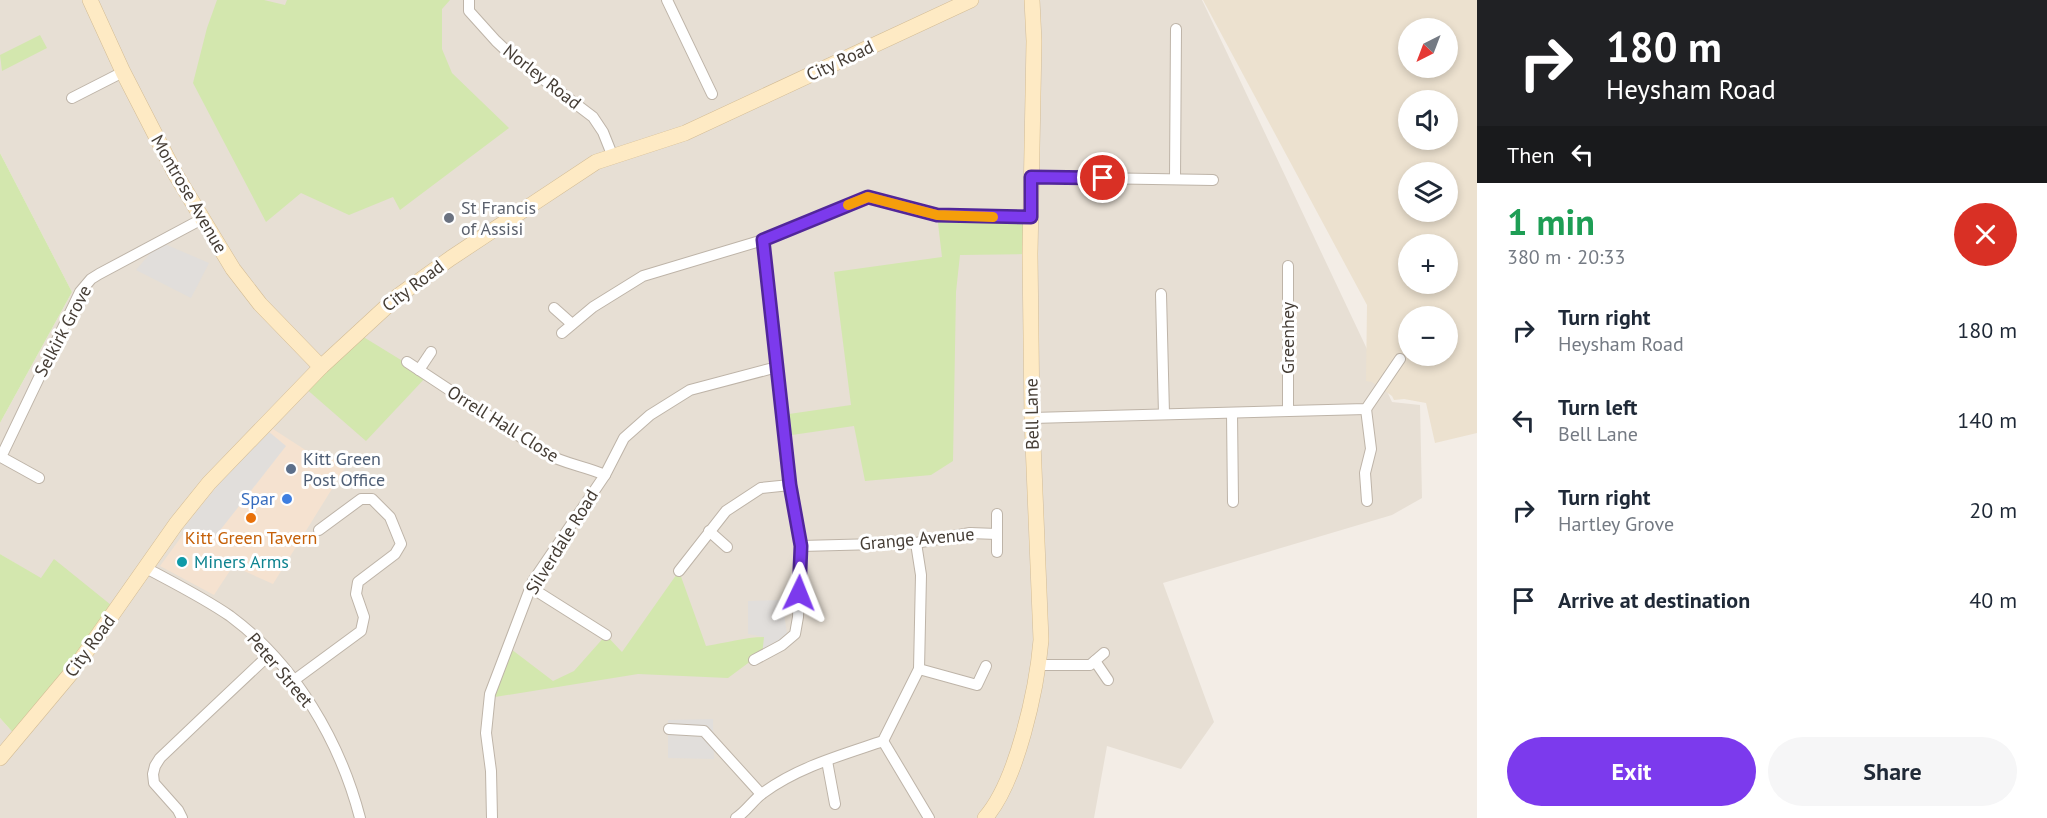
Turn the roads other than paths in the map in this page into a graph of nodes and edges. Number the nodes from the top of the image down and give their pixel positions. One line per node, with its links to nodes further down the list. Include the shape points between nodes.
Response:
1 (90, 0): 7 (street, Montrose Avenue)
2 (469, 0): 10 (street, Norley Road, via 469,11 496,41 592,117)
3 (667, 0): 8 (street)
4 (1032, 0): 11 (street, Bell Lane)
5 (964, 2): 10 (street, City Road, via 685,133)
6 (1176, 29): 12 (street)
7 (123, 72): 9 (street); 15 (street, Montrose Avenue)
8 (712, 94)
9 (72, 98)
10 (613, 157): 25 (street, City Road, via 596,162 415,283)
11 (1031, 177): 12 (street); 14 (street, Bell Lane)
12 (1175, 179): 13 (street)
13 (1213, 180)
14 (1031, 217): 16 (street, via 937,215 868,197); 32 (street, Bell Lane)
15 (202, 219): 25 (street, Montrose Avenue, via 232,269 260,304); 34 (street, Selkirk Grove, via 99,273 80,292 1,457)
16 (763, 240): 20 (street, via 643,276); 26 (street)
17 (1288, 266): 29 (street, Greenhey)
18 (1161, 294): 31 (street)
19 (554, 308): 20 (street)
20 (572, 324): 21 (street)
21 (562, 333)
22 (431, 352): 27 (street)
23 (407, 362): 27 (street, Orrell Hall Close)
24 (1398, 362): 28 (street)
25 (321, 367): 46 (street, City Road, via 209,483)
26 (777, 367): 33 (street, Silverdale Road, via 690,390 650,415 624,438); 35 (street)
27 (419, 370): 33 (street, Orrell Hall Close, via 545,453 566,464)
28 (1366, 409): 29 (street); 36 (street, via 1371,449 1365,473)
29 (1288, 410): 30 (street)
30 (1232, 413): 31 (street); 37 (street)
31 (1164, 414): 32 (street)
32 (1032, 418): 54 (street, Bell Lane, via 1041,618)
33 (605, 475): 48 (street, Silverdale Road)
34 (39, 478)
35 (790, 485): 40 (street, via 761,488 726,511); 43 (street)
36 (1367, 501)
37 (1233, 502)
38 (997, 514): 41 (street)
39 (319, 530): 58 (street, via 361,499 372,499 390,517 401,544 395,554 358,582 356,594 364,617 360,631)
40 (710, 531): 44 (street); 47 (street)
41 (997, 534): 42 (street, Grange Avenue, via 970,533); 45 (street)
42 (916, 543): 43 (street, Grange Avenue); 56 (street, via 921,576)
43 (801, 546): 52 (street, via 795,634)
44 (727, 547)
45 (997, 552)
46 (146, 568): 51 (street, Peter Street, via 230,617); 61 (street, City Road, via 72,672)
47 (679, 571)
48 (530, 587): 49 (street); 67 (street, Silverdale Road, via 490,694 486,733)
49 (606, 635)
50 (1104, 653): 53 (street)
51 (270, 654): 58 (street, Peter Street); 65 (street, via 155,766 154,783)
52 (754, 660)
53 (1095, 661): 54 (street, via 1090,665); 57 (street)
54 (1039, 665): 70 (street, Bell Lane, via 1011,773)
55 (986, 666): 56 (street, via 977,685)
56 (919, 669): 60 (street)
57 (1108, 680)
58 (293, 681): 66 (street, Peter Street, via 325,729)
59 (669, 729): 63 (street, via 704,731)
60 (883, 741): 62 (street); 69 (street)
61 (0, 758)
62 (827, 760): 63 (street, via 799,771); 64 (street)
63 (761, 794): 68 (street)
64 (835, 804)
65 (182, 818)
66 (360, 818)
67 (492, 818)
68 (735, 818)
69 (929, 818)
70 (985, 818)

